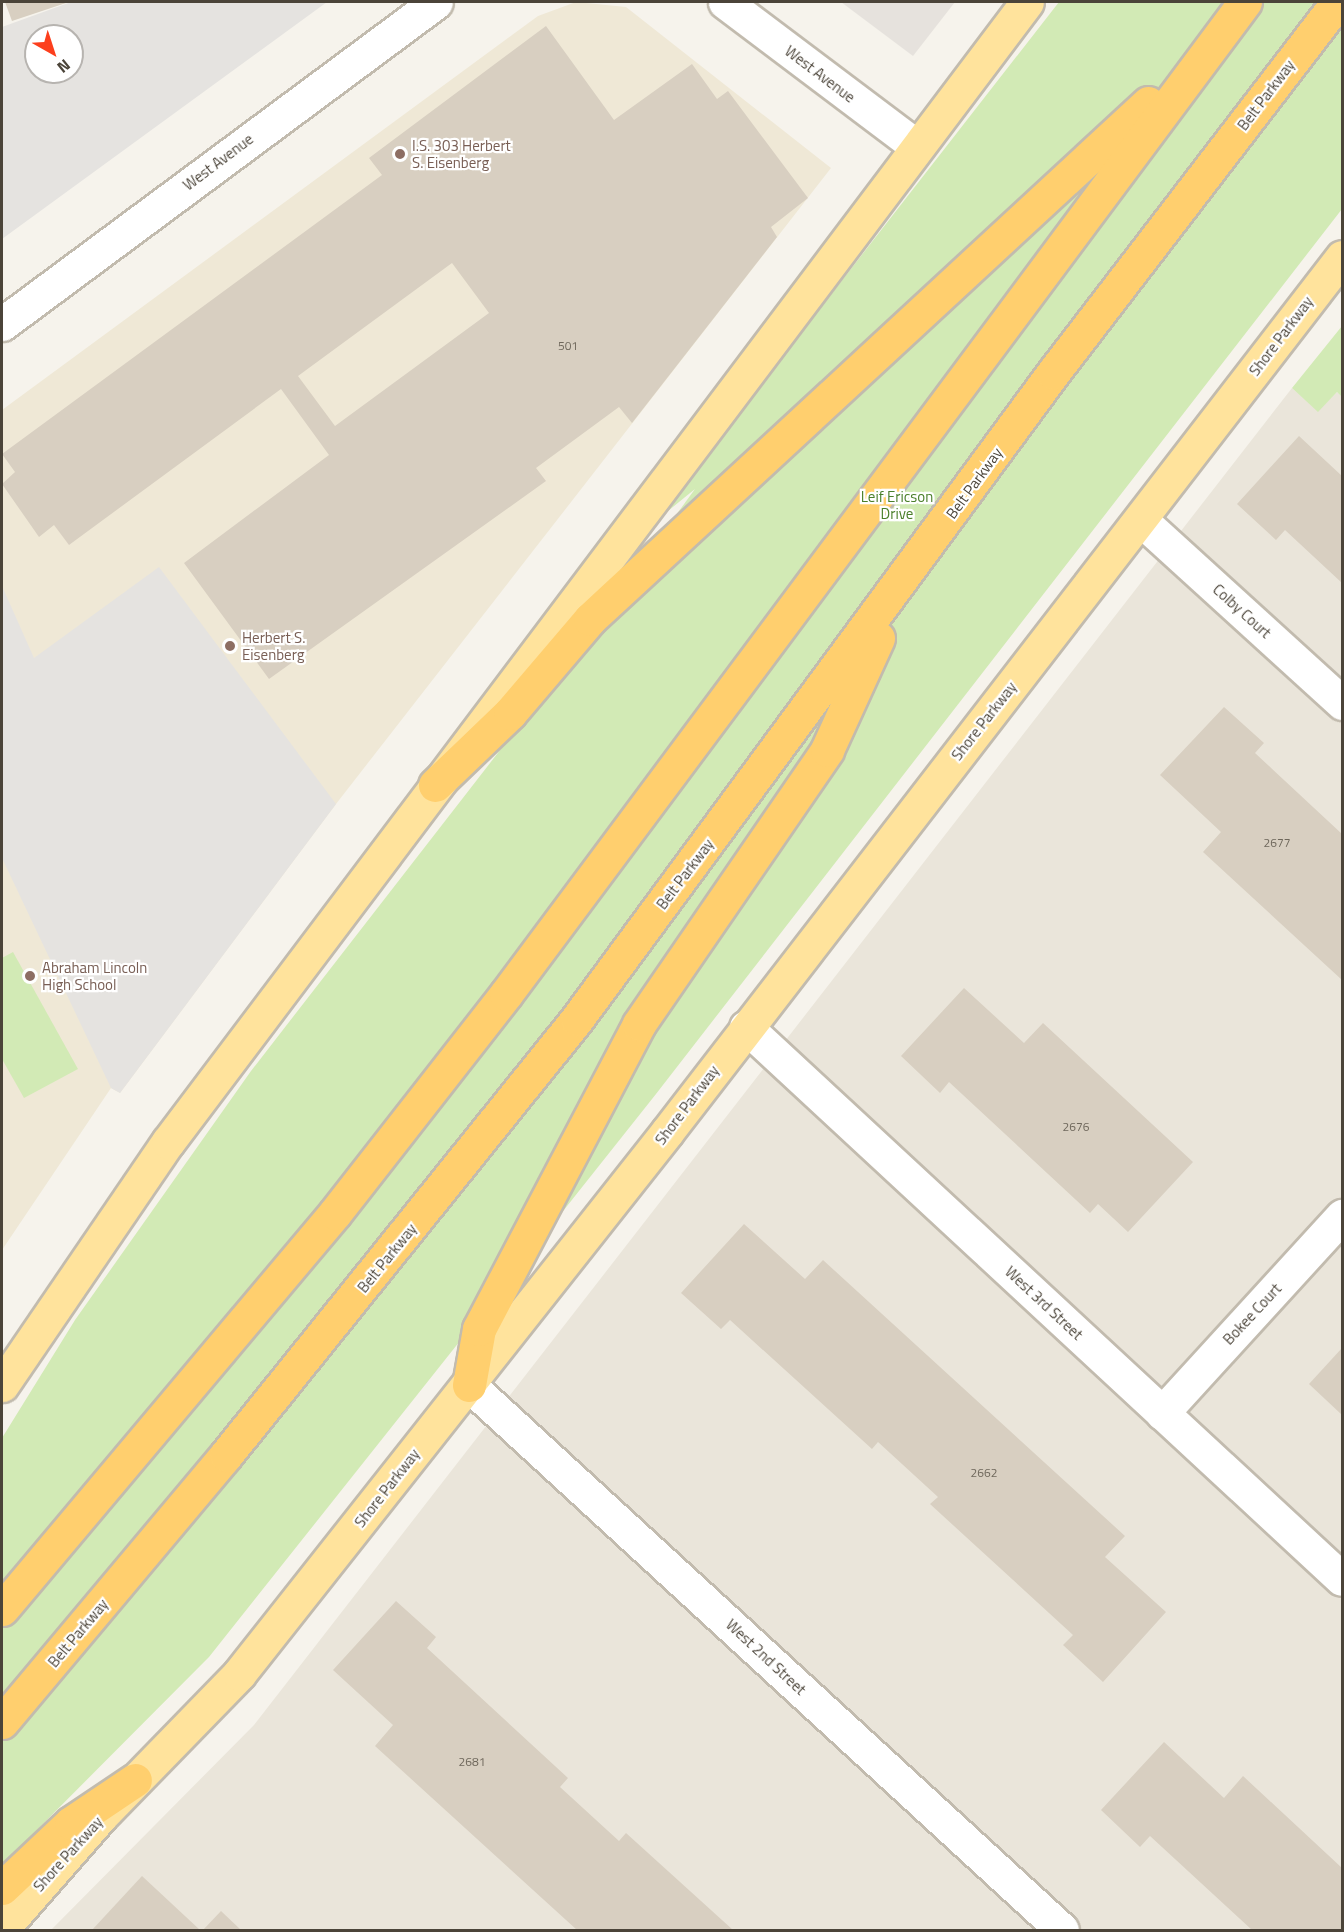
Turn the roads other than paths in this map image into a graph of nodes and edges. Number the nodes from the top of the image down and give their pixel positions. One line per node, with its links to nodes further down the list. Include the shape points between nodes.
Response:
1 (436, 2): 9 (street, West Avenue)
2 (725, 2): 7 (street, West Avenue)
3 (1028, 2): 7 (main road)
4 (1245, 2): 6 (highway)
5 (1338, 2): 11 (highway, Belt Parkway, via 1053,373)
6 (1210, 45): 13 (highway, via 590,619 510,713); 20 (highway, via 506,994 327,1222)
7 (915, 146): 13 (main road)
8 (1342, 257): 10 (main road, Shore Parkway)
9 (2, 324)
10 (1141, 520): 12 (street, Colby Court); 14 (main road, Shore Parkway)
11 (905, 578): 16 (highway, via 827,750 639,1023 479,1329); 21 (highway, Belt Parkway, via 562,1037 226,1455)
12 (1342, 703)
13 (435, 785): 17 (main road, via 168,1142)
14 (746, 1027): 16 (main road, Shore Parkway); 18 (street, West 3rd Street)
15 (1342, 1216): 18 (street, Bokee Court)
16 (469, 1384): 22 (main road, Shore Parkway, via 239,1674); 25 (street, West 2nd Street)
17 (2, 1385)
18 (1162, 1413): 19 (street, West 3rd Street)
19 (1342, 1580)
20 (2, 1609)
21 (2, 1722)
22 (135, 1780): 23 (highway, via 71,1823); 24 (main road, Shore Parkway)
23 (2, 1888)
24 (2, 1929)
25 (1062, 1930)

